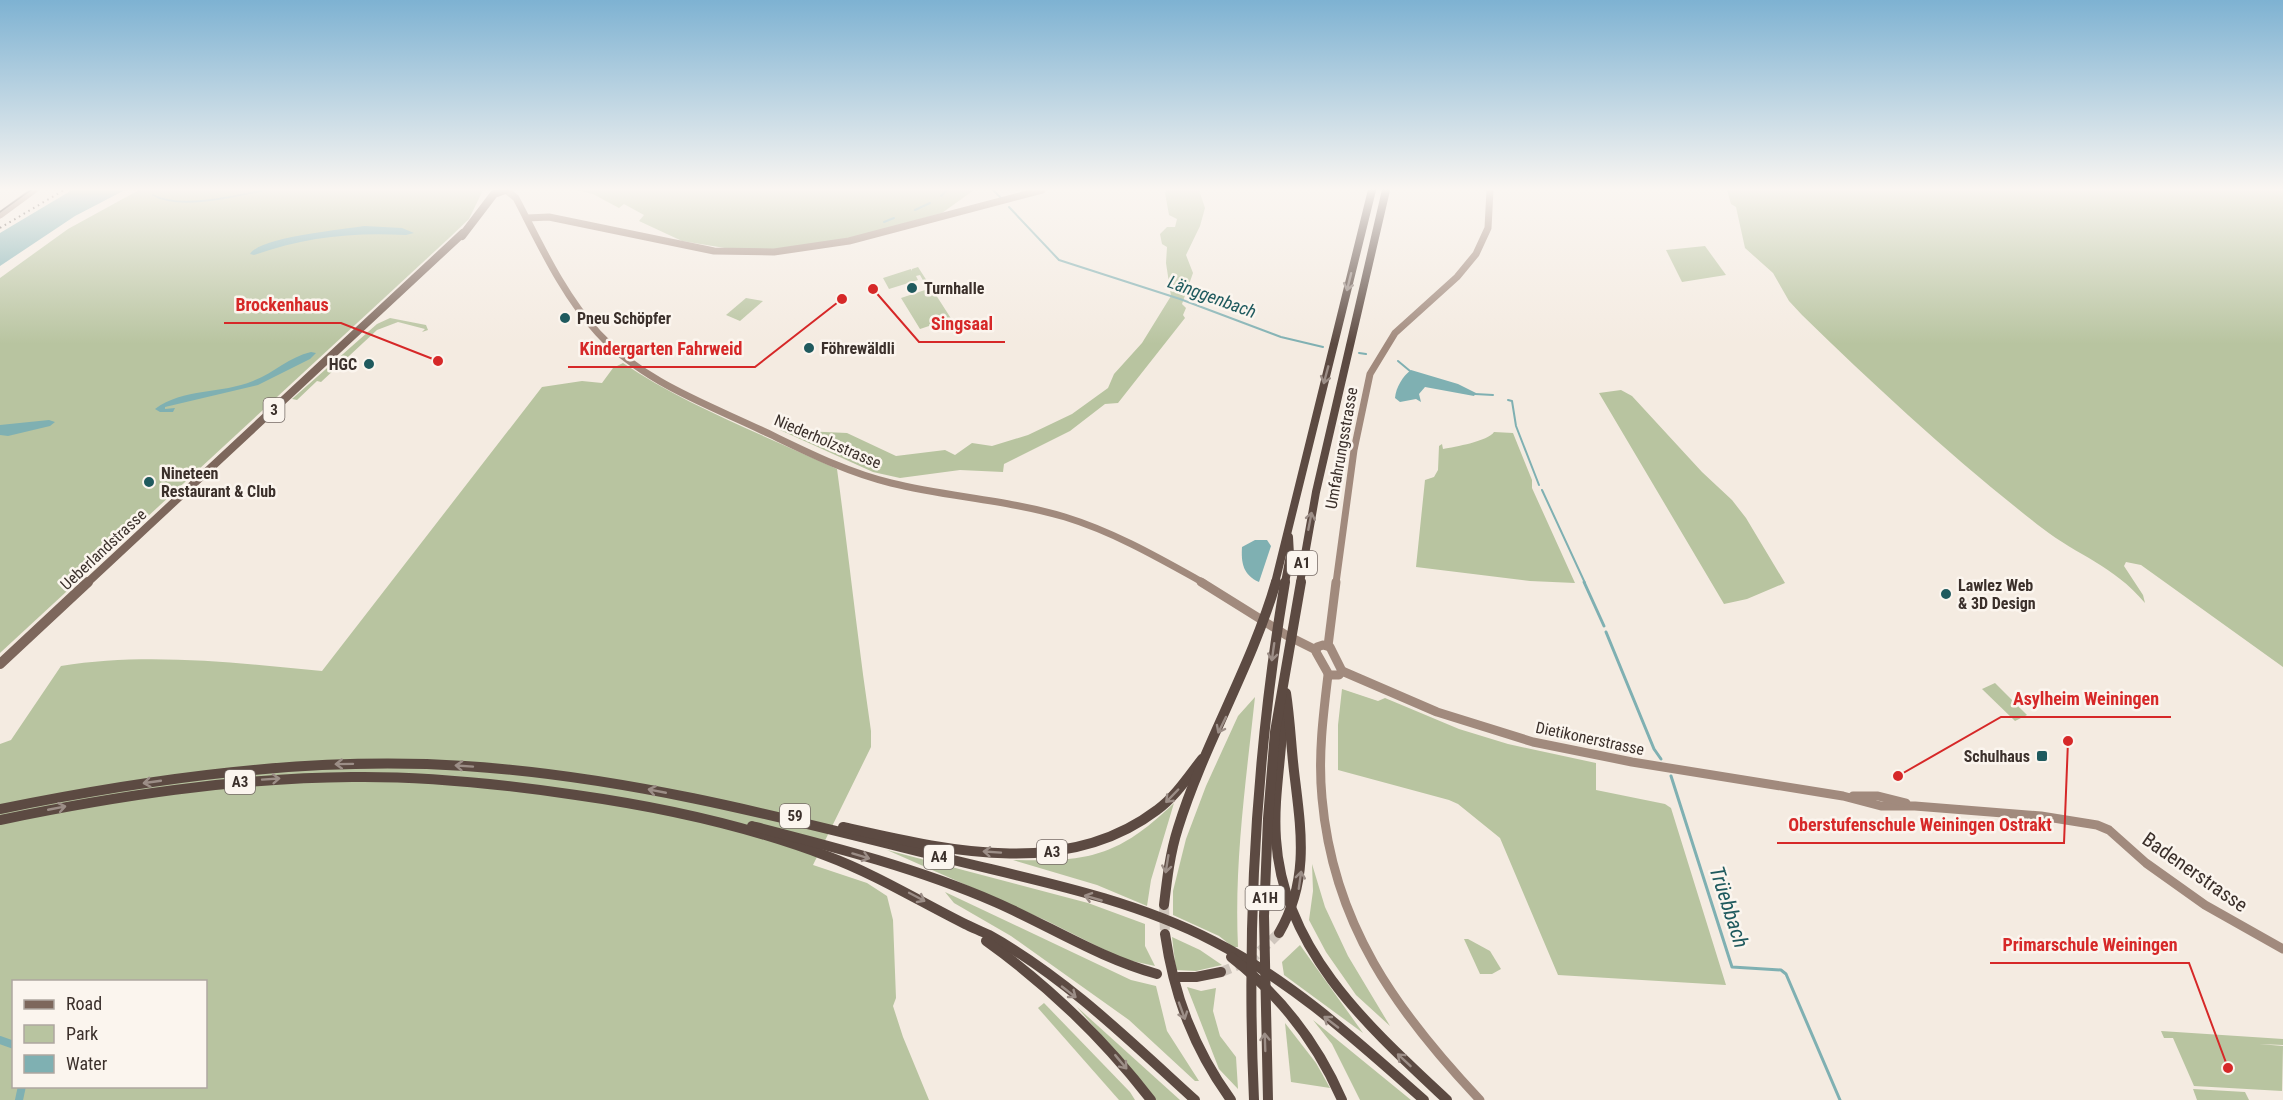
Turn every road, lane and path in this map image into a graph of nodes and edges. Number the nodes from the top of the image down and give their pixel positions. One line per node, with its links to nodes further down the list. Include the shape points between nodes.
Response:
1 (455, 241): 11 (main road, Ueberlandstrasse / 3, via 341,353 331,358)
2 (540, 241): 10 (main road, Niederholzstrasse, via 596,331 627,360 663,382 797,447 888,483 1024,506 1090,526 1155,557)
3 (667, 241): 4 (main road, via 714,251 774,252)
4 (847, 241)
5 (1359, 241): 8 (highway, A1, one-way to 8)
6 (1374, 241): 14 (highway, A1, one-way to 6, via 1317,484)
7 (1482, 241): 9 (main road, Umfahrungsstrasse, via 1457,277 1395,333 1371,374 1354,450)
8 (1289, 532): 16 (highway, A1, one-way to 16, via 1257,641); 35 (highway, A1H, one-way to 35, via 1290,555 1269,683 1255,826 1251,956)
9 (1328, 646): 10 (main road, via 1320,645); 12 (main road)
10 (1316, 650): 13 (main road)
11 (0, 664)
12 (1342, 671): 13 (main road); 21 (main road, Dietikonerstrasse, via 1437,712 1533,742 1612,759 1843,796 1881,806)
13 (1328, 675): 40 (main road, via 1322,791 1328,846 1339,892 1360,943 1390,996 1431,1049)
14 (1284, 682): 15 (highway, A1); 25 (highway, one-way to 14, via 1294,907 1302,857)
15 (1283, 698): 36 (highway, A1H, one-way to 15, via 1265,875 1275,732); 39 (highway, one-way to 15, via 1353,1008 1324,972 1297,923 1279,867 1276,838)
16 (1209, 751): 22 (highway, A3, one-way to 22, via 1176,792 1151,815 1117,835 1073,849 1034,854 974,851); 23 (highway, A1, one-way to 23, via 1174,834)
17 (484, 782): 20 (highway, A3, one-way to 17, via 138,794 263,780 370,776); 24 (highway, one-way to 24, via 643,806 776,838 879,879); 30 (highway, A3, one-way to 30, via 500,779 592,792 781,833 963,890 1115,960)
18 (715, 803): 19 (highway, A3, one-way to 19, via 526,772 368,763 238,770); 22 (highway, 59, via 729,802); 28 (highway, A4, one-way to 18, via 1149,915 985,868)
19 (0, 809)
20 (0, 820)
21 (2089, 822): 27 (main road, Badenerstrasse, via 2109,830 2205,905)
22 (861, 831)
23 (1164, 904)
24 (968, 926): 32 (highway, one-way to 32, via 1029,972 1079,1017); 33 (highway, one-way to 33, via 993,938 1053,979)
25 (1279, 933)
26 (1165, 934): 34 (highway, one-way to 34, via 1170,972 1183,1015 1202,1057)
27 (2283, 949)
28 (1230, 953): 37 (highway, via 1280,1000 1315,1045); 38 (highway, one-way to 28, via 1280,983)
29 (1221, 972): 31 (highway)
30 (1157, 974)
31 (1179, 977)
32 (1151, 1100)
33 (1195, 1100)
34 (1231, 1100)
35 (1254, 1100)
36 (1268, 1100)
37 (1342, 1100)
38 (1424, 1100)
39 (1447, 1100)
40 (1480, 1100)

